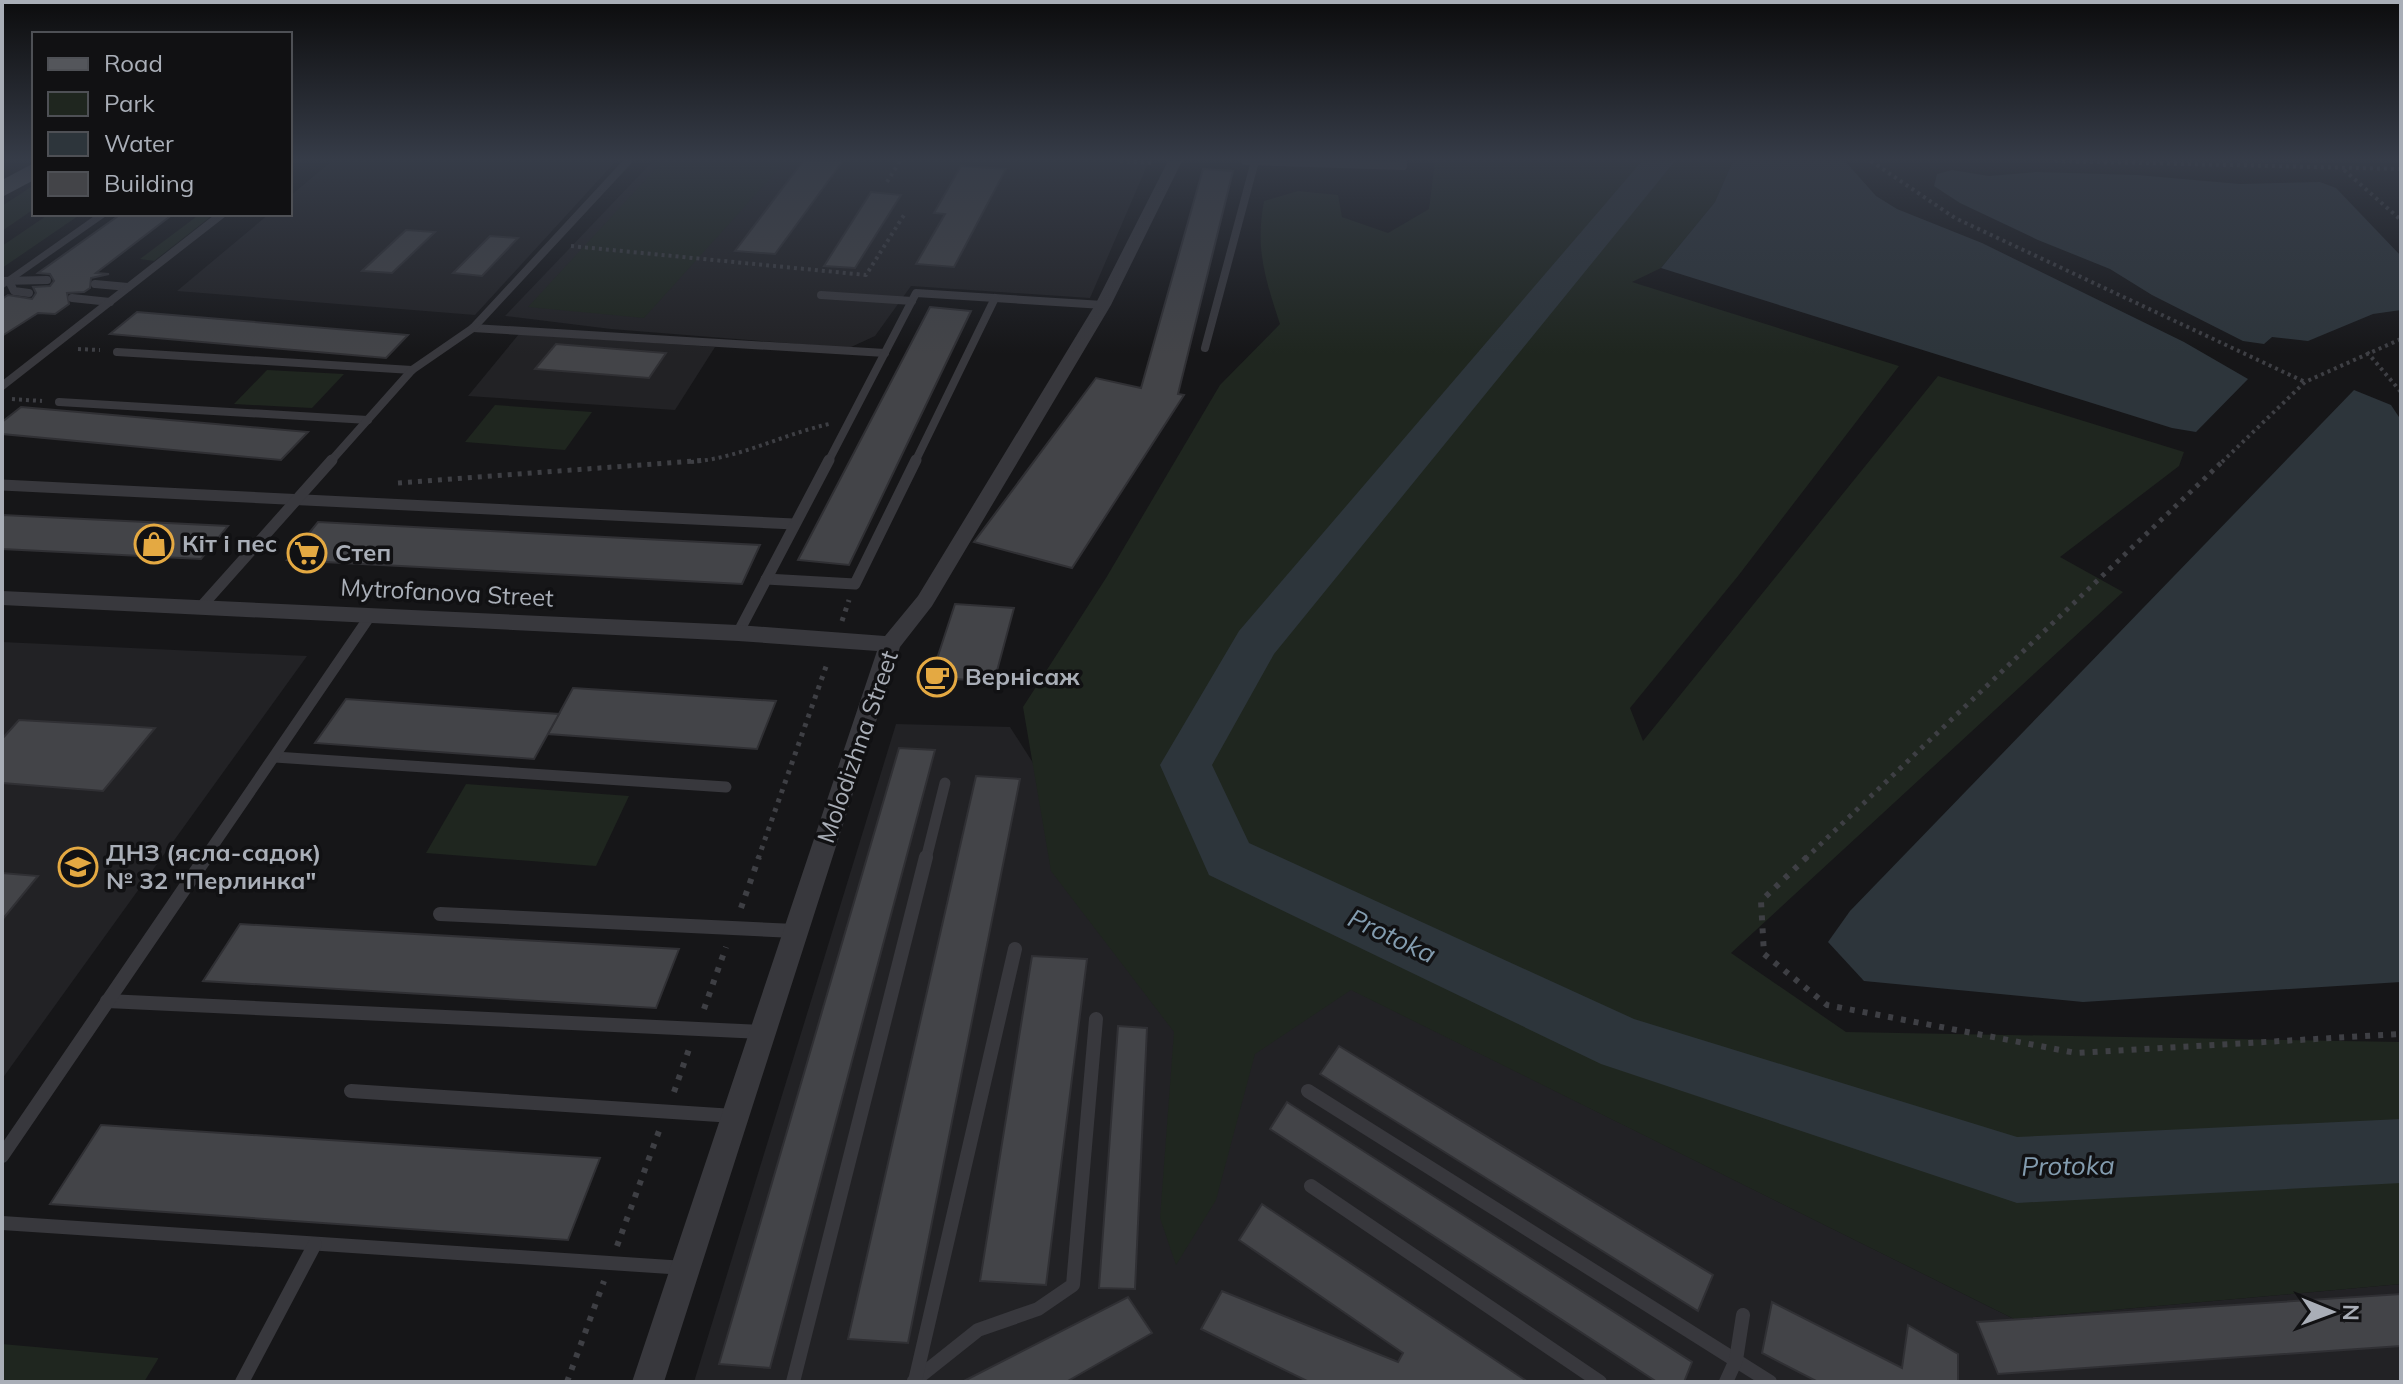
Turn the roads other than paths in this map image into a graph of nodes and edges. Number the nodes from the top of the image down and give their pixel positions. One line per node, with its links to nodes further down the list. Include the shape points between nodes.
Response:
1 (87, 226): 7 (street)
2 (207, 226): 9 (lane)
3 (567, 226): 17 (lane)
4 (1142, 226): 16 (street, Molodizhna Street)
5 (1238, 226): 18 (lane)
6 (47, 280): 7 (lane)
7 (4, 283): 10 (lane)
8 (95, 284): 9 (lane)
9 (128, 287): 15 (lane)
10 (29, 293)
11 (821, 295): 14 (lane)
12 (72, 298): 15 (lane)
13 (995, 298): 14 (lane, via 916,293); 16 (lane); 28 (lane, via 855,584)
14 (912, 301): 20 (lane)
15 (110, 302): 22 (lane)
16 (1103, 305): 33 (street, Molodizhna Street, via 925,601)
17 (473, 328): 20 (lane); 21 (lane)
18 (1205, 348)
19 (117, 352): 21 (lane)
20 (885, 353): 27 (lane)
21 (412, 370): 24 (lane)
22 (2, 386)
23 (59, 402): 24 (lane)
24 (368, 420): 26 (lane)
25 (2, 485): 26 (lane)
26 (298, 501): 27 (lane); 30 (lane)
27 (794, 524): 28 (lane)
28 (766, 579): 32 (lane)
29 (2, 598): 30 (street, Mytrofanova Street)
30 (200, 608): 31 (street, Mytrofanova Street)
31 (370, 616): 32 (street, Mytrofanova Street); 34 (lane)
32 (738, 633): 33 (street, Mytrofanova Street)
33 (890, 644): 38 (street, Molodizhna Street)
34 (275, 757): 36 (lane); 40 (lane)
35 (945, 783): 55 (lane)
36 (726, 787)
37 (440, 914): 38 (lane)
38 (796, 931): 42 (street, Molodizhna Street)
39 (1015, 949): 56 (lane)
40 (107, 1001): 42 (lane); 46 (lane)
41 (1096, 1019): 56 (lane, via 1073,1285 1038,1309 978,1330)
42 (763, 1032): 45 (street, Molodizhna Street)
43 (351, 1091): 45 (lane)
44 (1308, 1091): 52 (lane)
45 (735, 1116): 50 (street, Molodizhna Street)
46 (2, 1156)
47 (1311, 1186): 57 (lane)
48 (2, 1223): 49 (lane)
49 (315, 1244): 50 (lane); 53 (lane)
50 (685, 1268): 54 (street, Molodizhna Street)
51 (1743, 1315): 52 (lane)
52 (1736, 1360): 58 (lane); 59 (lane)
53 (242, 1382)
54 (648, 1382)
55 (793, 1382)
56 (914, 1382)
57 (1600, 1382)
58 (1726, 1382)
59 (1770, 1382)

